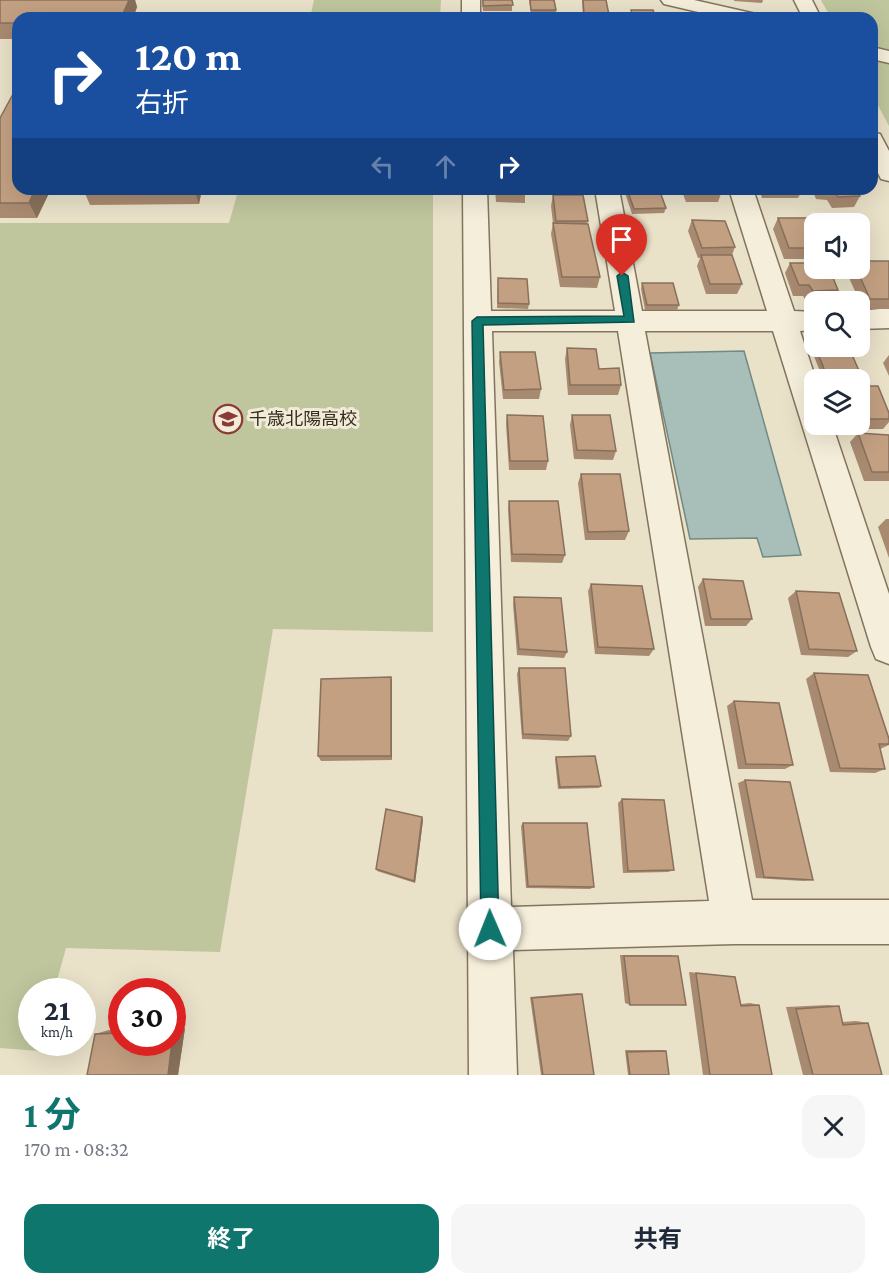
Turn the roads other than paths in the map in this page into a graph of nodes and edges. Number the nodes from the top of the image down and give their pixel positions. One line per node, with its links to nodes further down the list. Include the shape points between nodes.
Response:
1 (679, 5): 2 (street)
2 (716, 12)
3 (878, 151): 4 (street)
4 (889, 174)
5 (475, 195): 11 (street)
6 (608, 195): 10 (street)
7 (743, 195): 13 (street)
8 (889, 318): 9 (street)
9 (870, 319)
10 (630, 320): 11 (street); 13 (street); 17 (street)
11 (477, 321): 19 (street)
12 (804, 321): 13 (street)
13 (784, 322): 14 (street)
14 (804, 385)
15 (821, 435): 16 (street)
16 (889, 648)
17 (734, 922): 18 (street); 19 (street)
18 (889, 922)
19 (490, 929): 20 (street)
20 (493, 1075)

